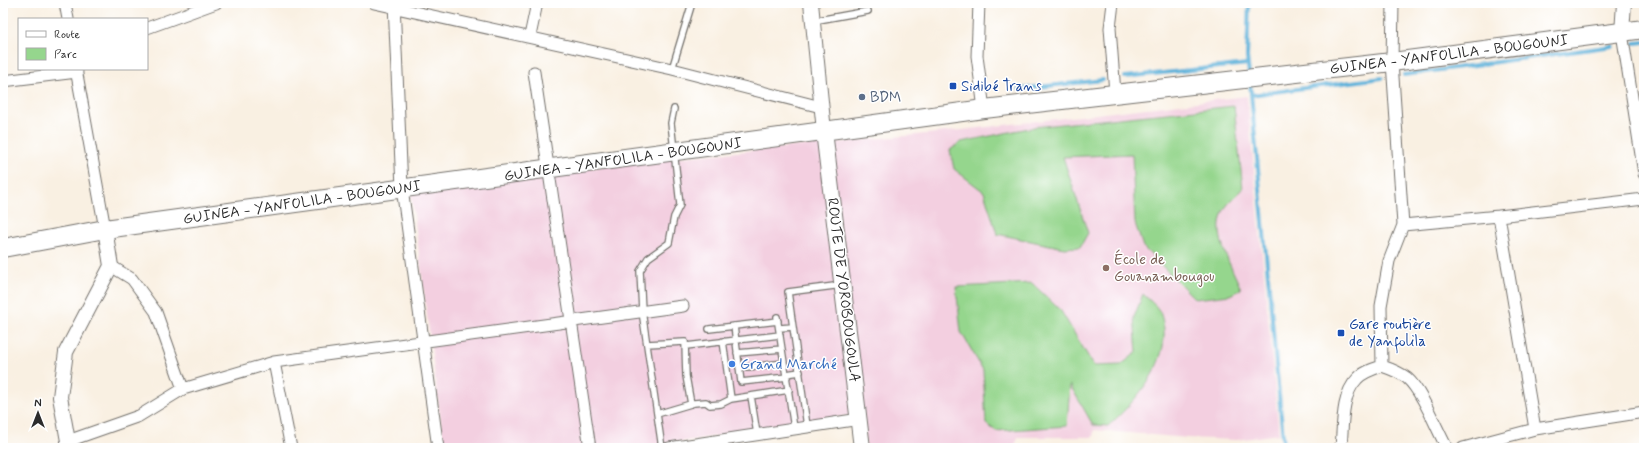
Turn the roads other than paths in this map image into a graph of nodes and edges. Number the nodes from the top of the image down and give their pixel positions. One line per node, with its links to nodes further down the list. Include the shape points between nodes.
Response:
1 (65, 3): 13 (street)
2 (216, 3): 15 (street)
3 (374, 3): 11 (street)
4 (537, 3): 18 (street)
5 (692, 3): 20 (lane)
6 (811, 3): 14 (street)
7 (979, 3): 27 (street, via 977,56)
8 (1113, 3): 24 (street, via 1110,28)
9 (1392, 3): 19 (street)
10 (1624, 3): 17 (street)
11 (393, 5): 18 (street); 32 (street)
12 (868, 11): 14 (lane)
13 (68, 18)
14 (813, 21): 25 (street)
15 (148, 28)
16 (1644, 29): 17 (main road, GUINEA - YANFOLILA - BOUGOUNI)
17 (1622, 32): 19 (main road, GUINEA - YANFOLILA - BOUGOUNI); 31 (street)
18 (530, 36): 20 (street)
19 (1392, 62): 24 (main road, GUINEA - YANFOLILA - BOUGOUNI); 35 (street)
20 (672, 69): 25 (street)
21 (76, 70): 23 (street); 36 (street)
22 (534, 72): 30 (street)
23 (3, 81)
24 (1115, 93): 27 (main road, GUINEA - YANFOLILA - BOUGOUNI)
25 (821, 107): 28 (street)
26 (674, 109): 29 (lane, via 671,123)
27 (984, 109): 28 (main road, GUINEA - YANFOLILA - BOUGOUNI)
28 (824, 131): 29 (main road, GUINEA - YANFOLILA - BOUGOUNI); 39 (main road, ROUTE DE YOROBOUGOULA)
29 (675, 152): 30 (main road, GUINEA - YANFOLILA - BOUGOUNI); 41 (lane, via 680,206 674,217 670,243 648,258 640,271)
30 (547, 169): 32 (main road, GUINEA - YANFOLILA - BOUGOUNI); 42 (street)
31 (1644, 174)
32 (402, 188): 36 (main road, GUINEA - YANFOLILA - BOUGOUNI); 49 (street)
33 (1644, 199): 34 (street)
34 (1499, 216): 35 (street); 70 (street)
35 (1402, 224): 56 (street, via 1389,260 1381,306)
36 (105, 229): 37 (main road, GUINEA - YANFOLILA - BOUGOUNI); 38 (street)
37 (3, 248)
38 (110, 266): 60 (street, via 132,279 156,312); 72 (street, via 66,352 60,398)
39 (843, 284): 44 (lane, via 788,292); 67 (main road, ROUTE DE YOROBOUGOULA)
40 (682, 306): 41 (street)
41 (642, 311): 42 (street); 50 (lane)
42 (570, 321): 49 (street); 75 (street)
43 (734, 326): 45 (lane); 46 (lane, via 778,319); 47 (lane)
44 (793, 326): 46 (lane); 58 (lane)
45 (709, 329)
46 (780, 331): 47 (lane); 52 (lane)
47 (735, 340): 48 (lane); 53 (lane)
48 (723, 341): 51 (lane); 63 (lane)
49 (424, 342): 54 (street); 74 (street)
50 (647, 344): 51 (lane, via 685,342); 66 (lane)
51 (686, 346): 64 (lane, via 686,376)
52 (782, 349): 53 (lane); 55 (lane)
53 (737, 353): 57 (lane)
54 (274, 362): 60 (street); 73 (street)
55 (784, 363): 57 (lane); 59 (lane)
56 (1382, 366): 79 (street, via 1369,370 1356,379 1347,396); 80 (street, via 1408,379 1416,389)
57 (739, 368): 59 (lane, via 741,382)
58 (800, 372): 59 (lane); 68 (lane)
59 (786, 376): 61 (lane)
60 (183, 389): 72 (street, via 139,416)
61 (789, 390): 62 (lane); 69 (lane)
62 (751, 396): 63 (lane); 71 (lane)
63 (731, 399): 64 (lane, via 721,404)
64 (691, 404): 66 (lane)
65 (1644, 412): 70 (street)
66 (657, 414): 76 (lane)
67 (860, 419): 68 (street); 78 (main road, ROUTE DE YOROBOUGOULA)
68 (807, 426): 69 (street)
69 (794, 428): 71 (street)
70 (1535, 430): 81 (street)
71 (756, 434): 77 (street)
72 (68, 446)
73 (291, 448)
74 (438, 448)
75 (590, 448)
76 (662, 448)
77 (669, 448)
78 (862, 448)
79 (1340, 448)
80 (1447, 448)
81 (1463, 448)

